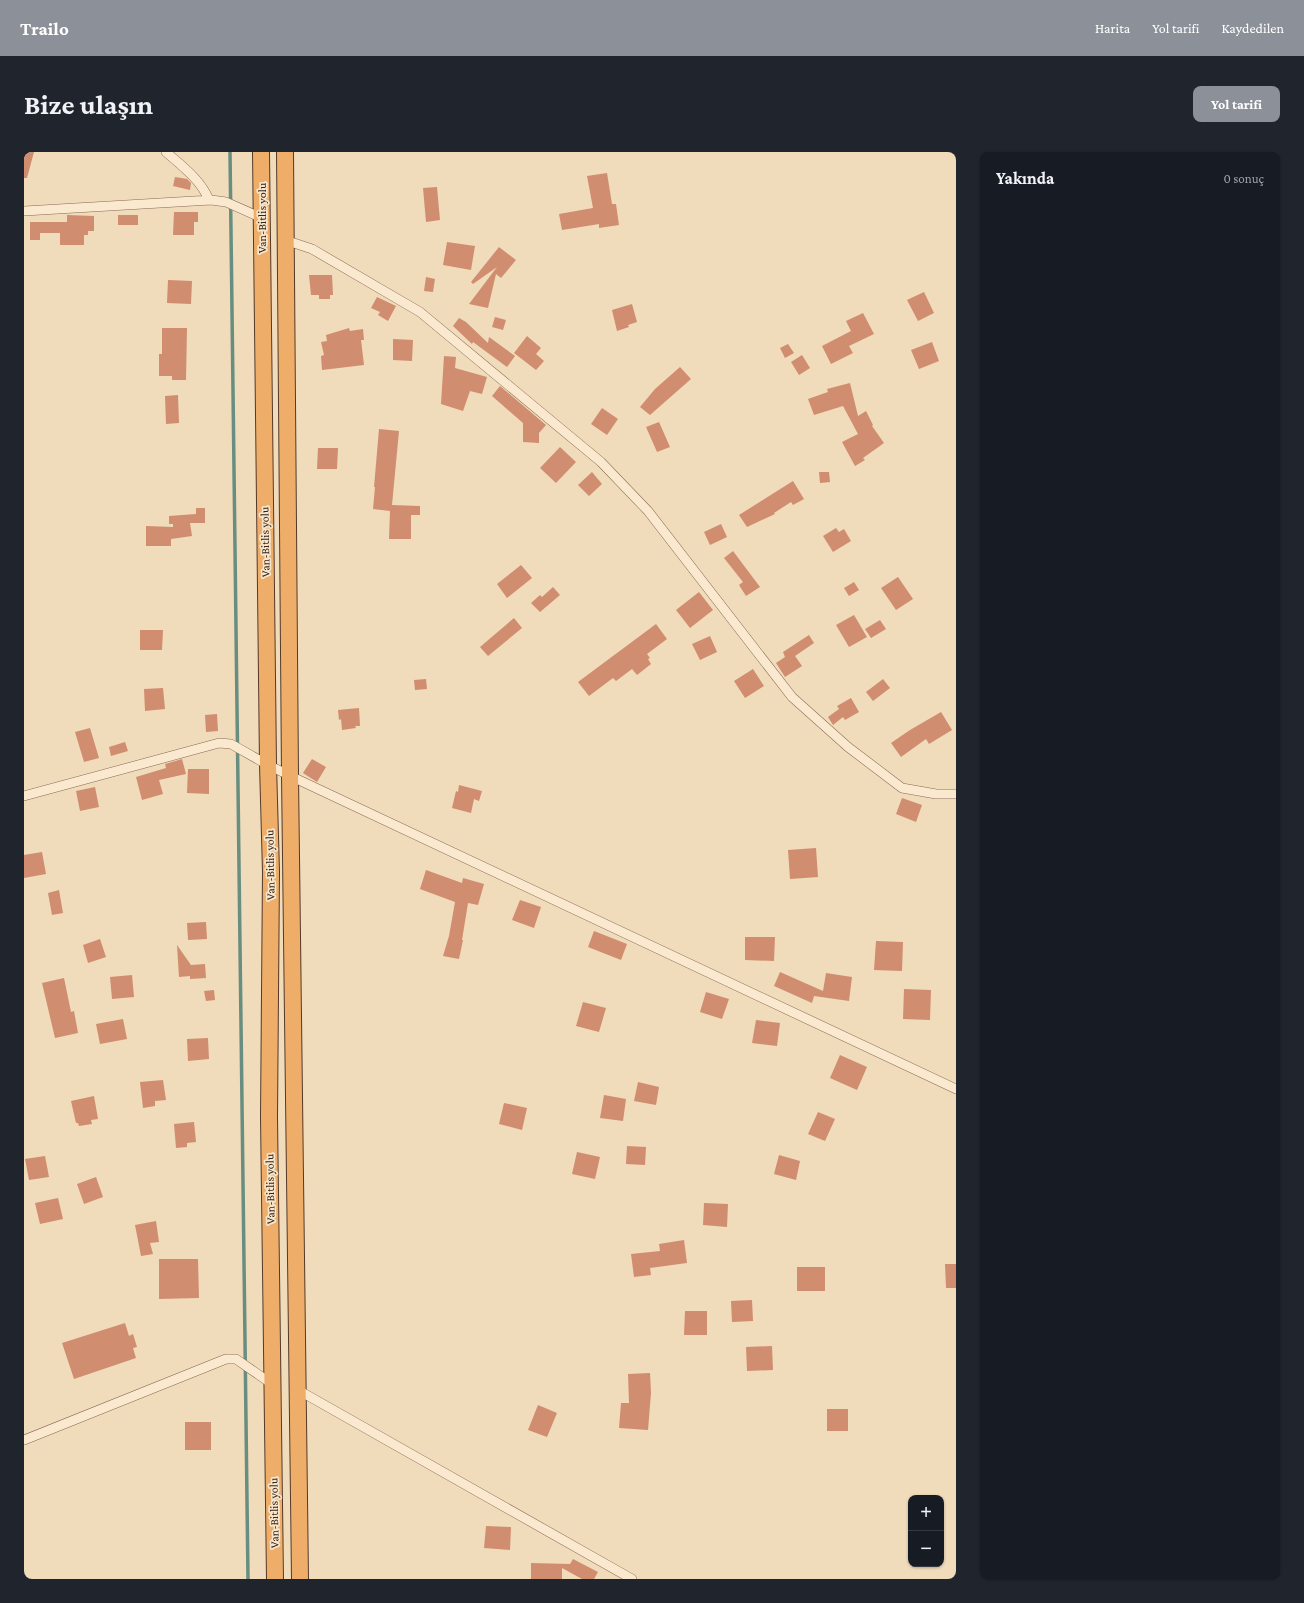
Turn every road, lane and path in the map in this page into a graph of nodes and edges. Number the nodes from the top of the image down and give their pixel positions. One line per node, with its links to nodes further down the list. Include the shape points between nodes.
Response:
1 (166, 152): 4 (street, via 205,190)
2 (261, 152): 6 (highway, Van-Bitlis yolu)
3 (285, 152): 7 (highway, Van-Bitlis yolu)
4 (210, 200): 5 (street); 6 (street, via 226,202)
5 (24, 211)
6 (262, 218): 8 (highway, Van-Bitlis yolu)
7 (285, 240): 9 (highway, Van-Bitlis yolu); 10 (street, via 312,249 420,312 601,462 648,511 792,697 848,747 902,788 936,794)
8 (268, 765): 9 (street); 11 (street, via 231,744 219,743); 13 (highway, Van-Bitlis yolu, via 271,872 269,1117)
9 (290, 776): 12 (street); 14 (highway, Van-Bitlis yolu)
10 (956, 794)
11 (24, 796)
12 (956, 1089)
13 (272, 1384): 15 (street, via 236,1359 226,1359); 16 (highway, Van-Bitlis yolu)
14 (298, 1390): 17 (highway, Van-Bitlis yolu); 18 (street)
15 (24, 1440)
16 (275, 1579)
17 (300, 1579)
18 (632, 1579)

